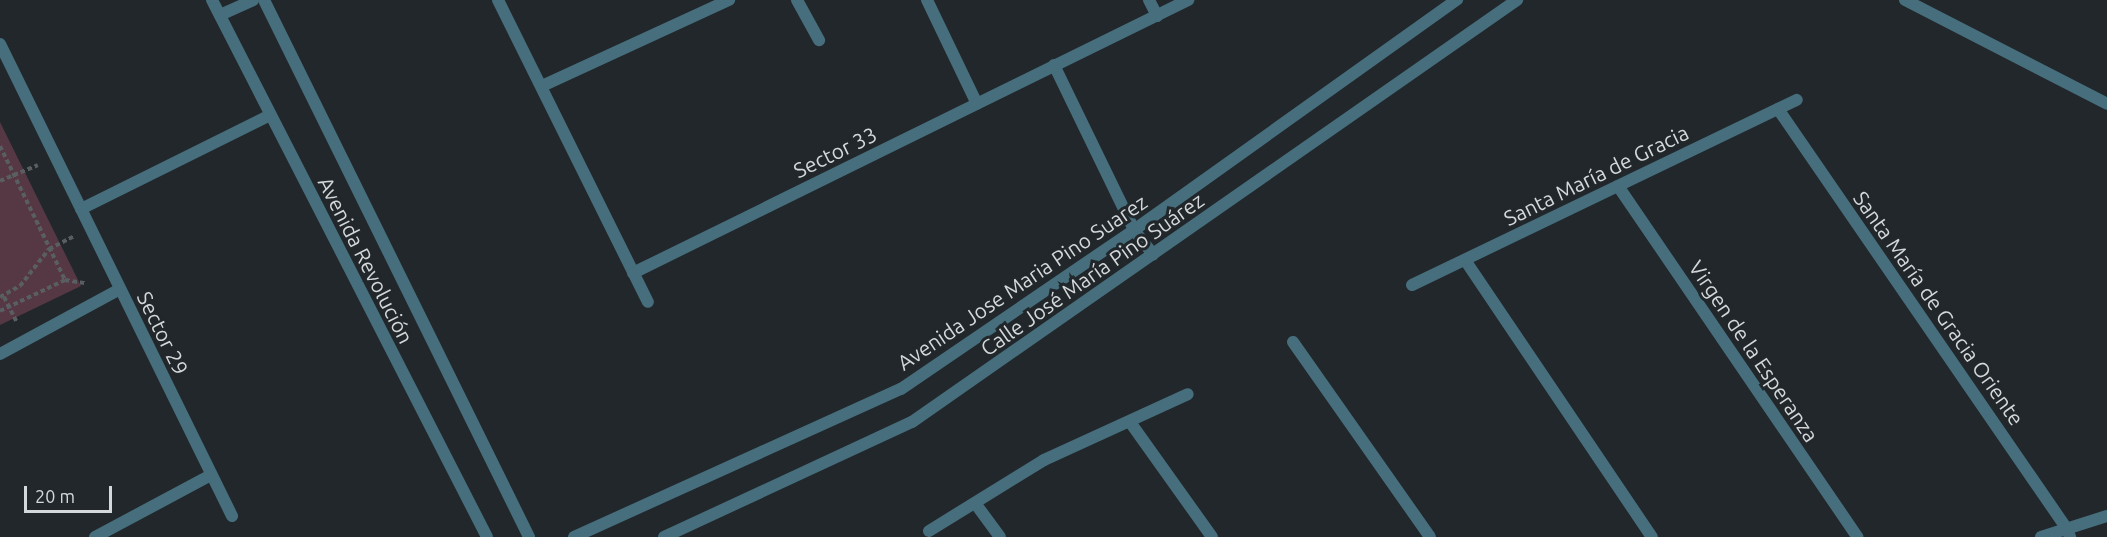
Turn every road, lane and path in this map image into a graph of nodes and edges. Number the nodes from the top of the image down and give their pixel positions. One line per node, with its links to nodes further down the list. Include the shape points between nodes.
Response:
1 (213, 0): 13 (street, Avenida Revolución)
2 (253, 0): 13 (street)
3 (264, 0): 57 (street, Avenida Revolución)
4 (498, 0): 18 (street)
5 (729, 0): 18 (street)
6 (797, 0): 15 (street)
7 (927, 0): 20 (street)
8 (1149, 0): 14 (street)
9 (1188, 0): 14 (street, Sector 33)
10 (1457, 0): 31 (street, Avenida Jose Maria Pino Suarez)
11 (1517, 0): 33 (street, Calle José María Pino Suárez)
12 (1905, 0): 21 (street)
13 (220, 15): 23 (street, Avenida Revolución)
14 (1157, 16): 17 (street, Sector 33)
15 (819, 40)
16 (0, 44): 25 (street, Sector 29)
17 (1054, 65): 20 (street, Sector 33); 31 (street)
18 (542, 86): 35 (street)
19 (1797, 100): 22 (street, Santa María de Gracia)
20 (977, 104): 35 (street, Sector 33)
21 (2107, 104)
22 (1779, 109): 28 (street, Santa María de Gracia); 53 (street, Santa María de Gracia Oriente)
23 (270, 115): 29 (street); 56 (street, Avenida Revolución)
24 (0, 146): 26 (path)
25 (56, 158): 26 (path); 29 (street, Sector 29)
26 (14, 174): 27 (path); 32 (path)
27 (0, 181)
28 (1618, 186): 34 (street, Santa María de Gracia); 64 (street, Virgen de la Esperanza)
29 (81, 209): 30 (street, Sector 29)
30 (90, 227): 32 (path); 38 (street, Sector 29)
31 (1134, 230): 33 (street); 58 (street, Avenida Jose Maria Pino Suarez, via 901,388)
32 (49, 249): 36 (path); 39 (path, via 20,286)
33 (1153, 254): 59 (street, Calle José María Pino Suárez, via 912,422)
34 (1465, 260): 37 (street, Santa María de Gracia); 63 (street)
35 (633, 273): 40 (street)
36 (65, 280): 38 (path); 41 (path)
37 (1412, 285)
38 (120, 289): 43 (street); 48 (street, Sector 29)
39 (2, 297): 41 (path)
40 (648, 302)
41 (9, 306): 42 (path); 43 (path)
42 (0, 311)
43 (26, 340): 45 (street)
44 (1293, 342): 62 (street)
45 (0, 354)
46 (1188, 394): 47 (street)
47 (1130, 422): 49 (street, via 1044,460); 61 (street)
48 (211, 474): 50 (street, Sector 29); 54 (street)
49 (975, 503): 52 (street); 60 (street)
50 (232, 516)
51 (2107, 516): 53 (street)
52 (930, 531)
53 (2068, 533): 65 (street)
54 (111, 534): 55 (street)
55 (95, 537)
56 (486, 537)
57 (529, 537)
58 (574, 537)
59 (664, 537)
60 (1000, 537)
61 (1212, 537)
62 (1430, 537)
63 (1652, 537)
64 (1857, 537)
65 (2041, 537)

